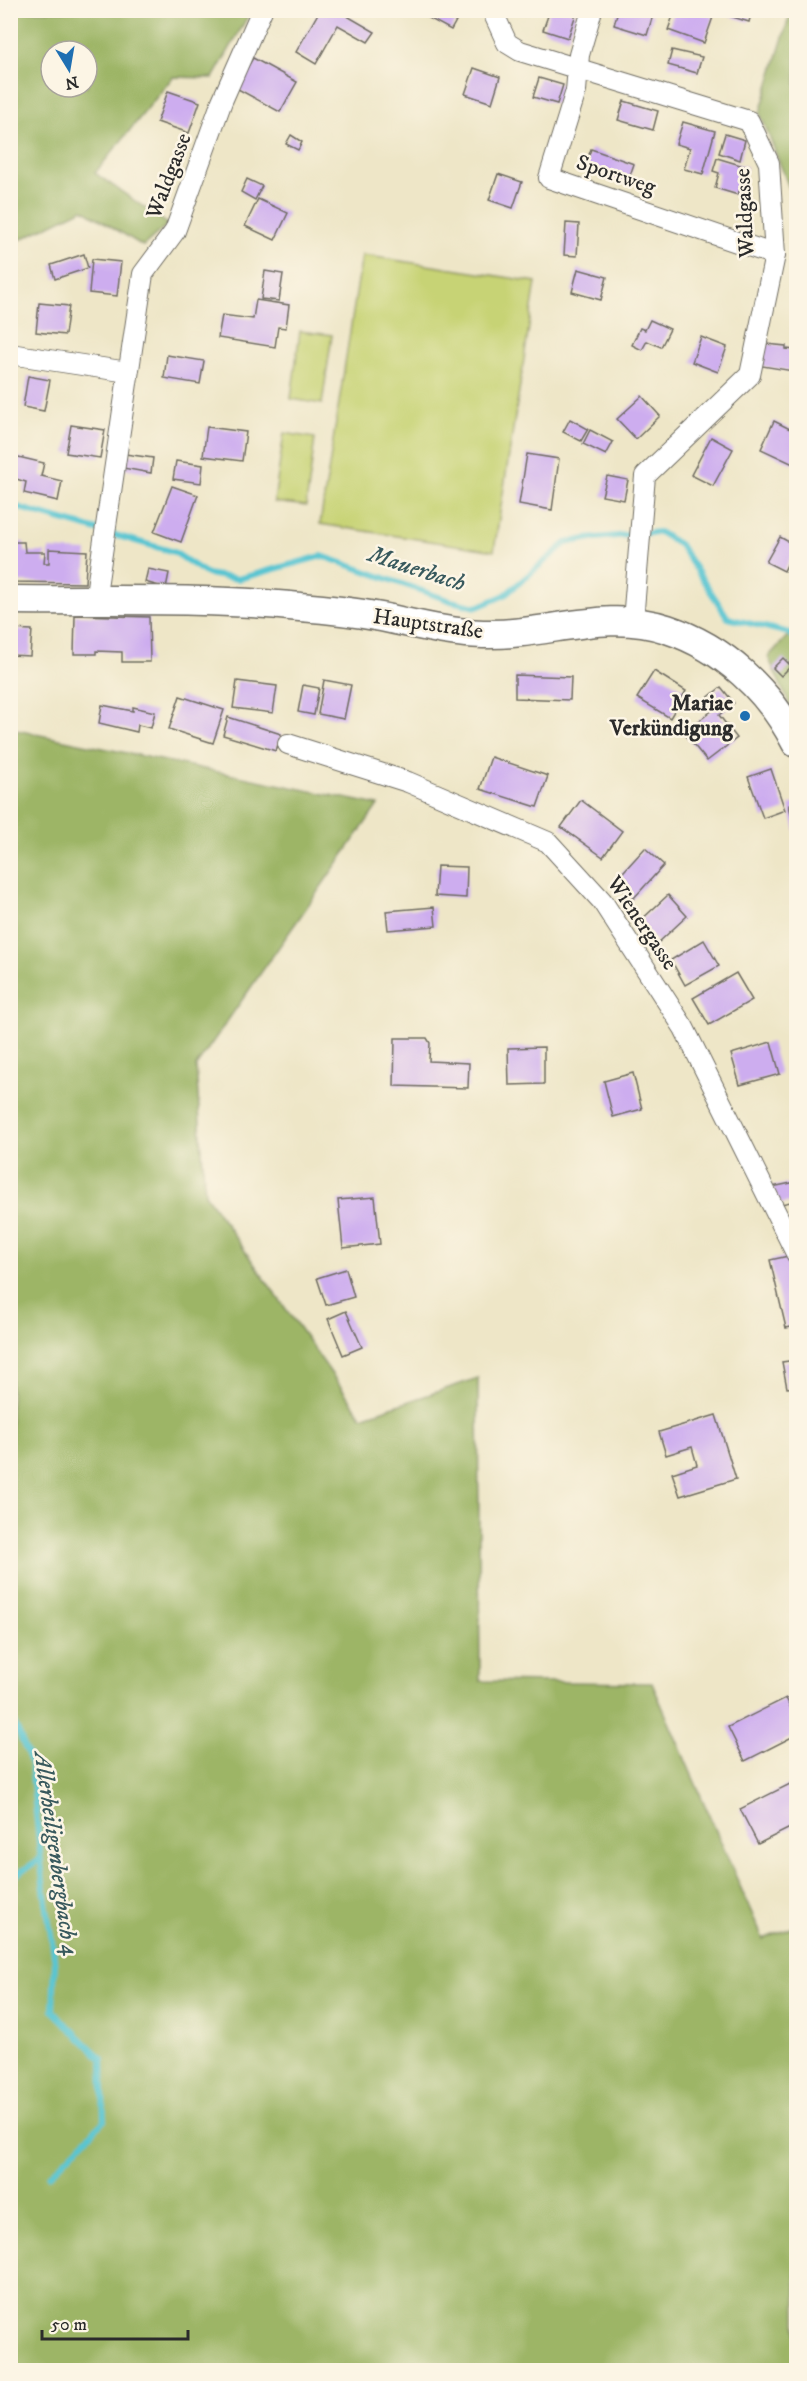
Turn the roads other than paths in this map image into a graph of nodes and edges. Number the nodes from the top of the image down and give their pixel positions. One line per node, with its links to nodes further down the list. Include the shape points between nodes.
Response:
1 (262, 10): 7 (street, Waldgasse, via 222,101 175,231 143,274)
2 (492, 10): 4 (street, Waldgasse, via 507,43)
3 (592, 10): 4 (street)
4 (577, 70): 5 (street, Waldgasse, via 749,121 769,163); 5 (street, Sportweg, via 576,91 549,178)
5 (775, 255): 10 (street, Waldgasse, via 750,375 645,476)
6 (10, 354): 7 (street)
7 (128, 372): 9 (street, Waldgasse)
8 (10, 600): 9 (main road, Hauptstraße)
9 (95, 601): 10 (main road, Hauptstraße, via 299,606 486,634 597,621)
10 (633, 621): 11 (main road, Hauptstraße, via 679,634 735,666 768,699)
11 (796, 743)
12 (288, 744): 13 (street, Wienergasse, via 408,782 548,842 602,900 684,1028)
13 (796, 1253)

